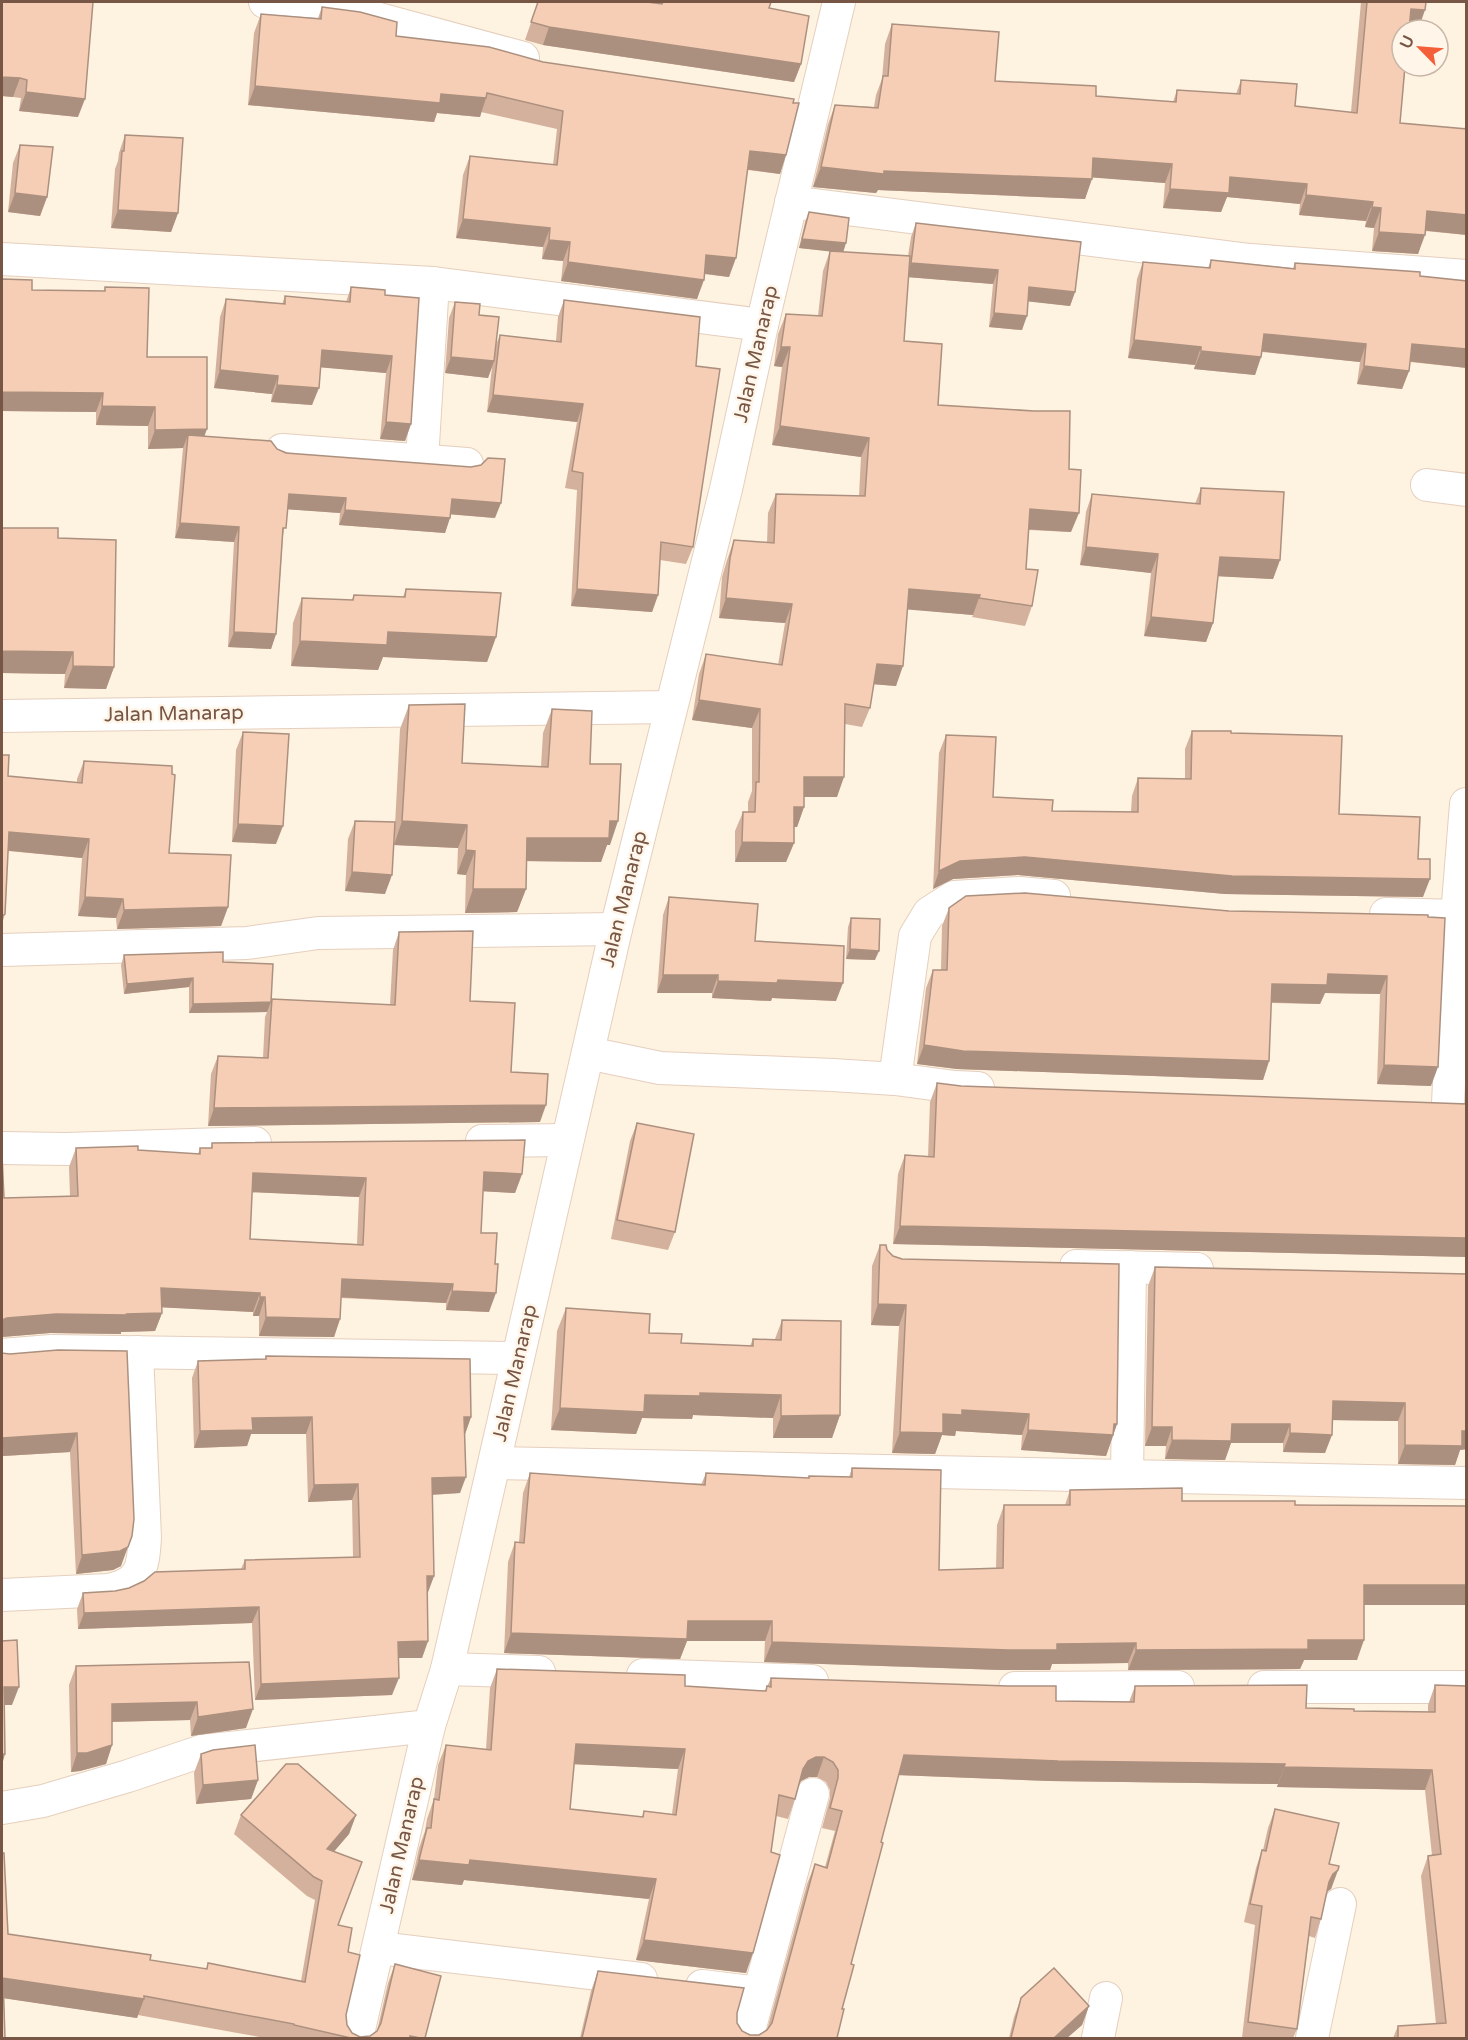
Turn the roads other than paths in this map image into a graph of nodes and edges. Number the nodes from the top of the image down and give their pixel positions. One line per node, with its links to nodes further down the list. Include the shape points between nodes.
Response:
1 (265, 2): 3 (street, via 357,13)
2 (839, 2): 4 (street, Jalan Manarap, via 802,101)
3 (550, 64)
4 (791, 202): 6 (street, via 1250,260); 8 (street, Jalan Manarap)
5 (2, 259): 7 (street)
6 (1467, 276)
7 (433, 283): 8 (street); 10 (street)
8 (762, 325): 14 (street, Jalan Manarap)
9 (282, 450): 10 (street)
10 (422, 460): 11 (street)
11 (467, 464)
12 (1427, 485): 13 (street)
13 (1467, 490)
14 (671, 707): 15 (street, Jalan Manarap); 20 (street, Jalan Manarap)
15 (2, 716)
16 (1467, 804): 19 (street)
17 (1087, 899): 23 (street, via 1018,893 954,897 929,913 915,936)
18 (1353, 914): 19 (street)
19 (1458, 915): 25 (street)
20 (616, 929): 21 (street, via 318,933 247,943); 22 (street, Jalan Manarap)
21 (2, 950)
22 (588, 1053): 23 (street, via 660,1068); 26 (street, Jalan Manarap)
23 (895, 1079): 24 (street)
24 (1002, 1089)
25 (1446, 1104)
26 (567, 1140): 27 (street); 35 (street, Jalan Manarap)
27 (449, 1142)
28 (284, 1143): 29 (street)
29 (2, 1148)
30 (1047, 1265): 31 (street)
31 (1130, 1267): 32 (street); 37 (street)
32 (1222, 1269)
33 (137, 1352): 34 (street); 35 (street); 39 (street, via 145,1538 143,1565 136,1578 125,1587 108,1590)
34 (2, 1355)
35 (518, 1358): 36 (street, Jalan Manarap)
36 (495, 1463): 37 (street); 40 (street, Jalan Manarap)
37 (1127, 1476): 38 (street)
38 (1467, 1483)
39 (2, 1595)
40 (447, 1669): 41 (street); 48 (street, Jalan Manarap)
41 (565, 1673)
42 (612, 1674): 43 (street)
43 (836, 1682)
44 (1240, 1687): 45 (street)
45 (1467, 1687)
46 (990, 1688): 47 (street)
47 (1204, 1688)
48 (429, 1726): 50 (street, via 202,1751 43,1801); 52 (street, Jalan Manarap)
49 (813, 1794): 53 (street)
50 (2, 1808)
51 (1340, 1904): 58 (street)
52 (380, 1948): 53 (street); 55 (street, Jalan Manarap)
53 (759, 1993): 56 (street)
54 (1106, 1998): 57 (street)
55 (357, 2038)
56 (747, 2038)
57 (1098, 2038)
58 (1312, 2038)

